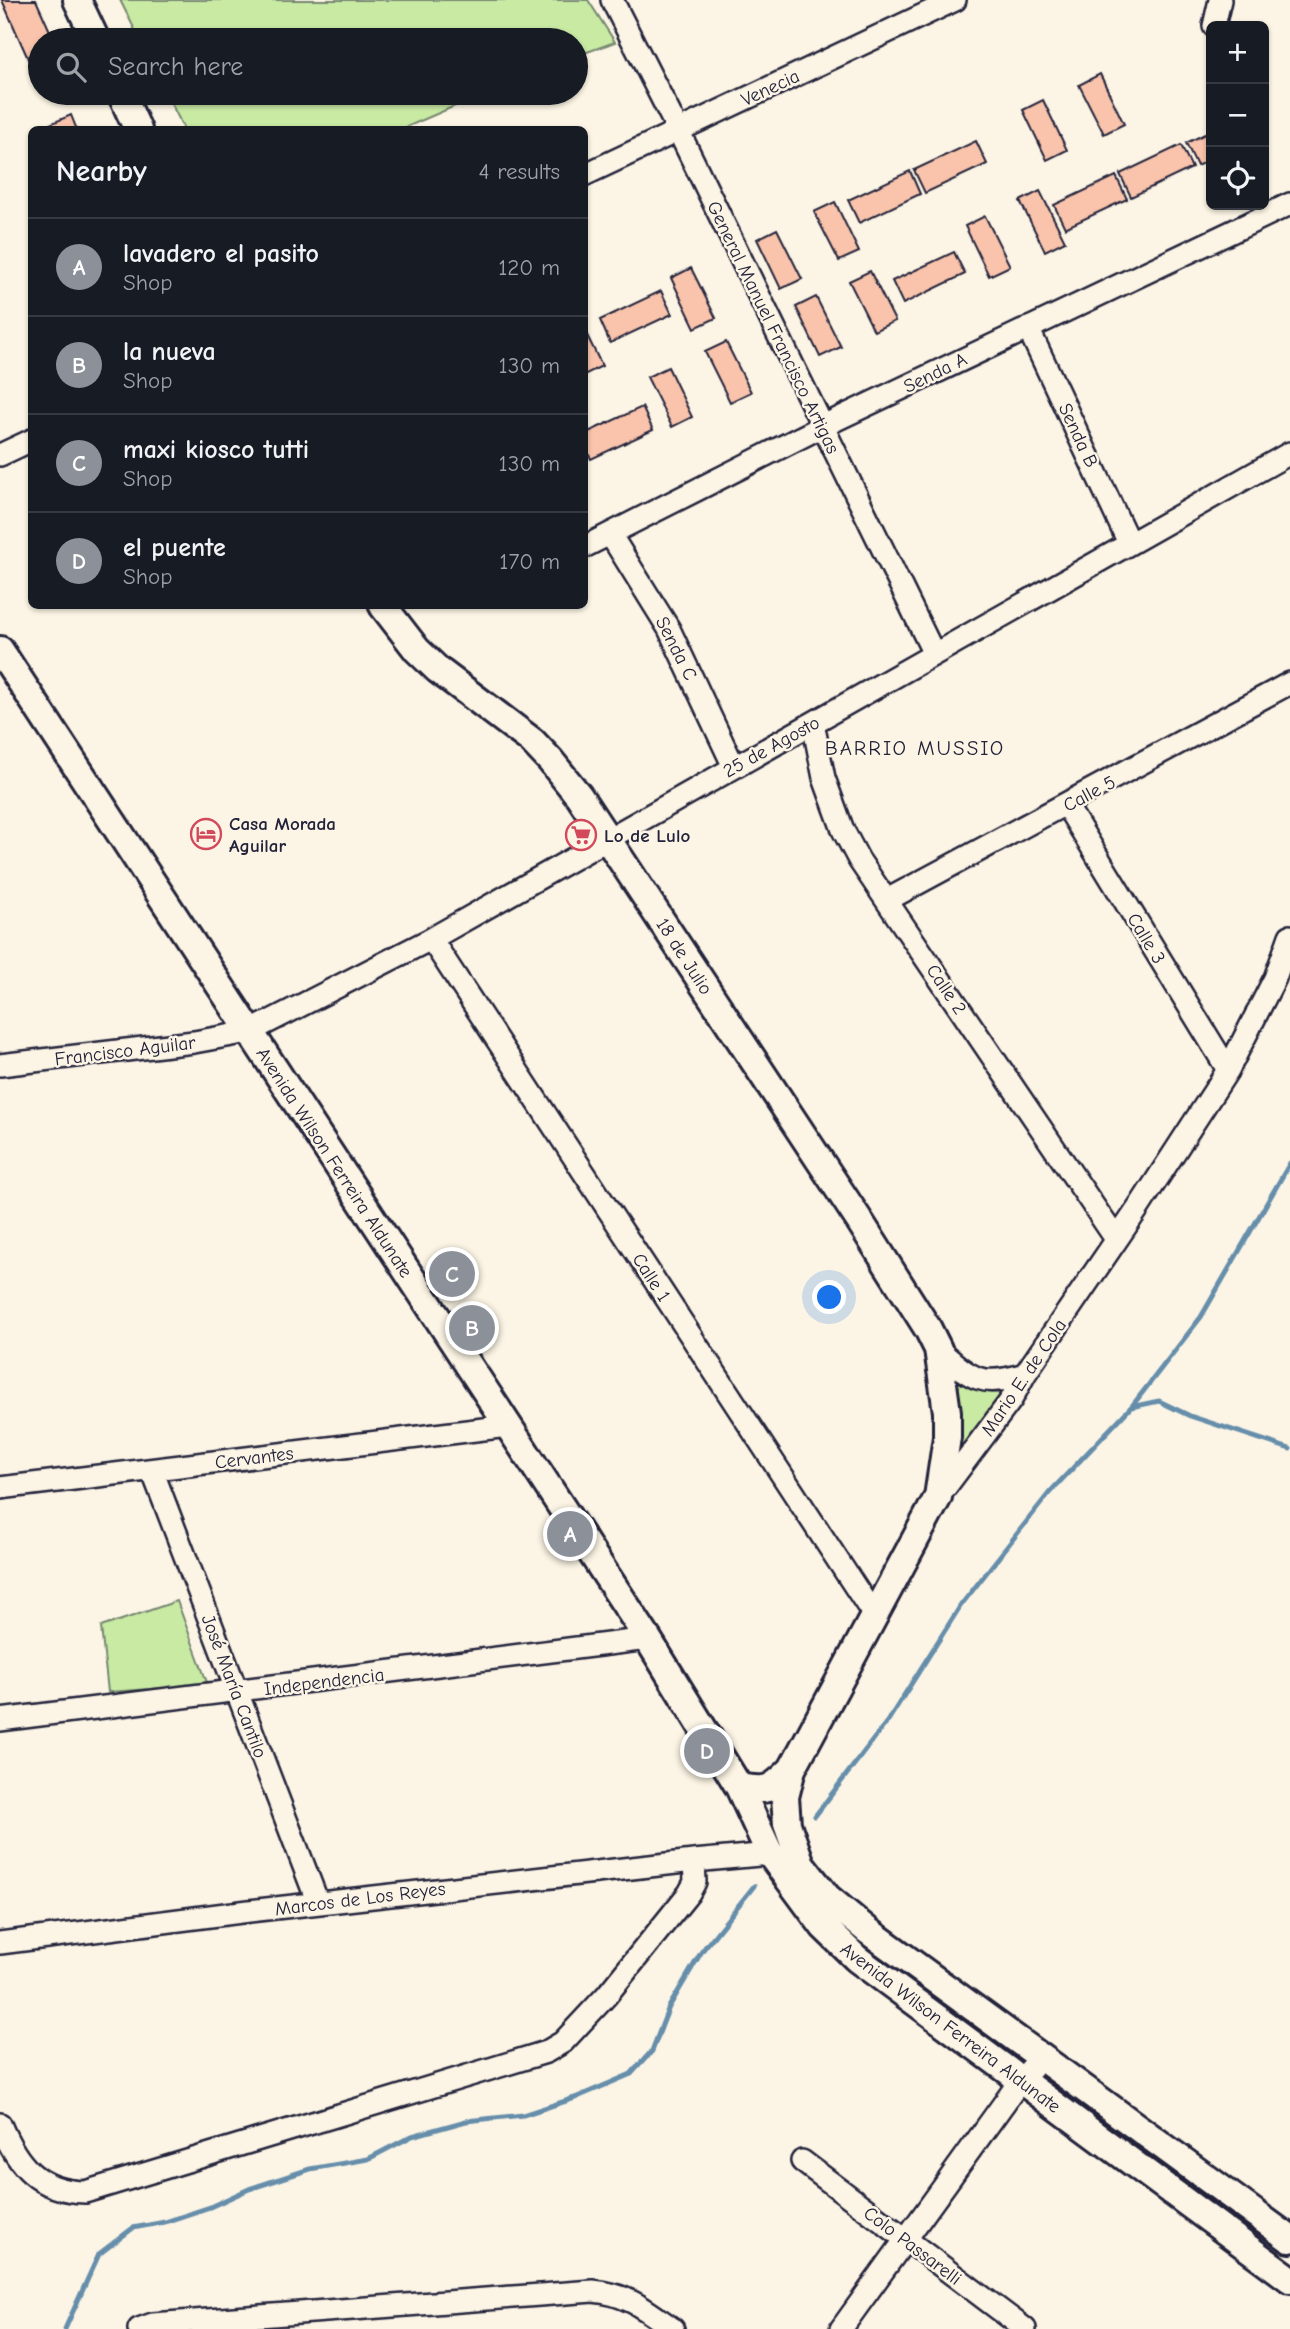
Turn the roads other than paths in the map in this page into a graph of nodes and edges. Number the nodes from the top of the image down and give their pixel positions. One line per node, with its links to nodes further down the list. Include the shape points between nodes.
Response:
1 (77, 0): 6 (street)
2 (612, 0): 9 (street, General Manuel Francisco Artigas)
3 (955, 0): 9 (street, Venecia)
4 (1220, 0): 5 (street)
5 (1215, 21)
6 (90, 28)
7 (127, 105): 8 (street)
8 (136, 126)
9 (678, 130): 10 (street, Venecia); 13 (street, General Manuel Francisco Artigas)
10 (588, 173)
11 (1290, 204): 12 (street, Senda A)
12 (1028, 328): 13 (street, Senda A); 18 (street, Senda B)
13 (823, 426): 17 (street, Senda A); 22 (street, General Manuel Francisco Artigas)
14 (28, 442): 16 (street)
15 (1290, 453): 18 (street, 25 de Agosto)
16 (0, 455)
17 (610, 534): 19 (street, Senda A); 25 (street, Senda C, via 669,629)
18 (1129, 543): 22 (street, 25 de Agosto)
19 (588, 545)
20 (385, 609): 27 (street, 18 de Julio, via 438,670 532,741 579,796)
21 (0, 650): 31 (street, Avenida Wilson Ferreira Aldunate)
22 (934, 654): 24 (street, 25 de Agosto)
23 (1290, 683): 26 (street, Calle 5)
24 (813, 723): 25 (street, 25 de Agosto); 28 (street, Calle 2, via 824,778 843,830)
25 (734, 767): 27 (street, 25 de Agosto)
26 (1066, 805): 28 (street, Calle 5); 33 (street, Calle 3)
27 (607, 838): 30 (street, 25 de Agosto); 35 (street, 18 de Julio, via 866,1231)
28 (887, 900): 34 (street, Calle 2)
29 (1290, 936): 33 (street, Mario E. de Cola, via 1275,978)
30 (431, 939): 31 (street, 25 de Agosto); 41 (street, Calle 1)
31 (249, 1032): 32 (street, Francisco Aguilar); 37 (street, Avenida Wilson Ferreira Aldunate)
32 (0, 1065)
33 (1228, 1070): 34 (street, Mario E. de Cola)
34 (1116, 1239): 36 (street, Mario E. de Cola)
35 (938, 1349): 36 (street, 18 de Julio, via 965,1373 984,1381); 40 (street, 18 de Julio, via 947,1437)
36 (1025, 1374): 40 (street, Mario E. de Cola, via 1011,1400)
37 (508, 1426): 38 (street, Cervantes); 42 (street, Avenida Wilson Ferreira Aldunate)
38 (152, 1470): 39 (street, Cervantes); 43 (street, José María Cantilo)
39 (0, 1488)
40 (938, 1497): 41 (street, Mario E. de Cola)
41 (873, 1614): 45 (street, Mario E. de Cola)
42 (648, 1639): 43 (street, Independencia); 46 (street, Avenida Wilson Ferreira Aldunate)
43 (238, 1692): 44 (street, Independencia); 52 (street, José María Cantilo)
44 (0, 1720)
45 (792, 1769): 46 (street, Mario E. de Cola, via 777,1784 761,1791); 50 (street, Avenida Wilson Ferreira Aldunate, via 785,1797)
46 (739, 1787): 47 (street, Avenida Wilson Ferreira Aldunate)
47 (770, 1854): 48 (street, Marcos de Los Reyes); 50 (street, Marcos de Los Reyes); 51 (street, Avenida Wilson Ferreira Aldunate)
48 (721, 1859): 49 (street, Marcos de Los Reyes); 51 (street, Marcos de Los Reyes, via 750,1861)
49 (694, 1861): 52 (street, Marcos de Los Reyes); 56 (street, via 695,1882 690,1893 606,1996 563,2042 546,2052 85,2192 64,2192 36,2179)
50 (801, 1864): 54 (street, Avenida Wilson Ferreira Aldunate, via 827,1897 867,1930)
51 (802, 1896): 55 (street, Avenida Wilson Ferreira Aldunate, via 857,1959)
52 (317, 1903): 53 (street, Marcos de Los Reyes)
53 (0, 1943)
54 (1042, 2056): 55 (street); 58 (street, Avenida Wilson Ferreira Aldunate)
55 (1020, 2081): 59 (street); 60 (street, Avenida Wilson Ferreira Aldunate)
56 (1, 2127)
57 (802, 2161): 59 (street, Colo Passarelli)
58 (1290, 2239)
59 (906, 2241): 63 (street); 64 (street, Colo Passarelli)
60 (1290, 2279)
61 (139, 2329): 62 (street, via 153,2324 593,2291 634,2301)
62 (673, 2329)
63 (841, 2329)
64 (1025, 2329)

